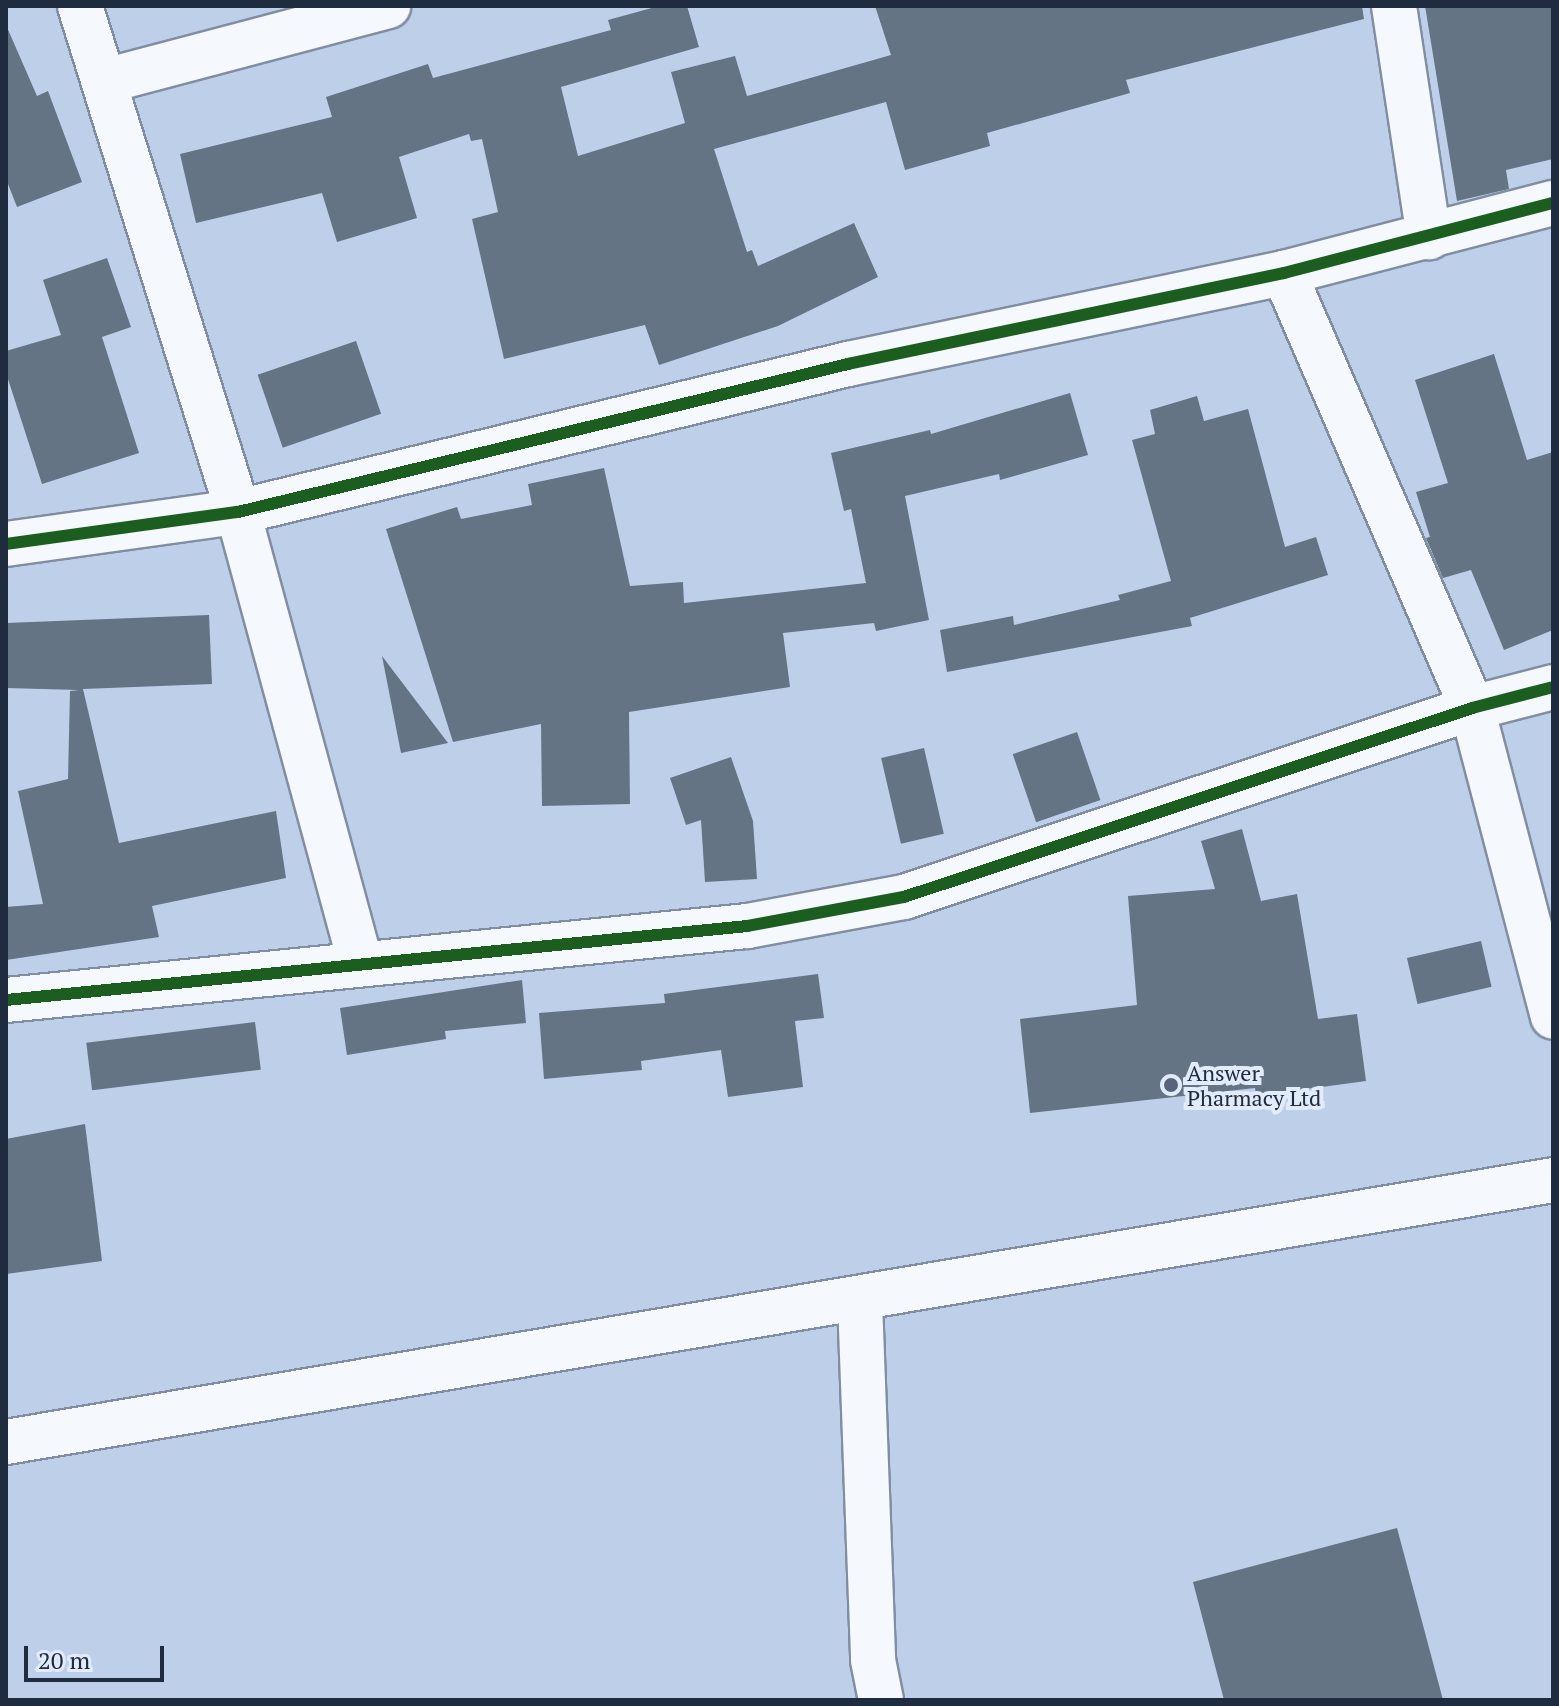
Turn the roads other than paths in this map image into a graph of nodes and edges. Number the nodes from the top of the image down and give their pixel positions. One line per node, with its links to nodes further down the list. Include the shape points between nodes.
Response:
1 (80, 6): 4 (street)
2 (388, 6): 4 (street)
3 (1394, 6): 6 (street)
4 (105, 81): 8 (street)
5 (1553, 203): 6 (street)
6 (1429, 237): 7 (street)
7 (1284, 273): 8 (street, via 848,364); 11 (street)
8 (238, 512): 9 (street); 12 (street)
9 (6, 544)
10 (1553, 687): 11 (street)
11 (1472, 708): 12 (street, via 904,897 747,926); 14 (street)
12 (361, 964): 13 (street)
13 (6, 1000)
14 (1553, 1017)
15 (1553, 1180): 16 (street)
16 (860, 1301): 17 (street); 18 (street, via 873,1660)
17 (6, 1442)
18 (881, 1700)

